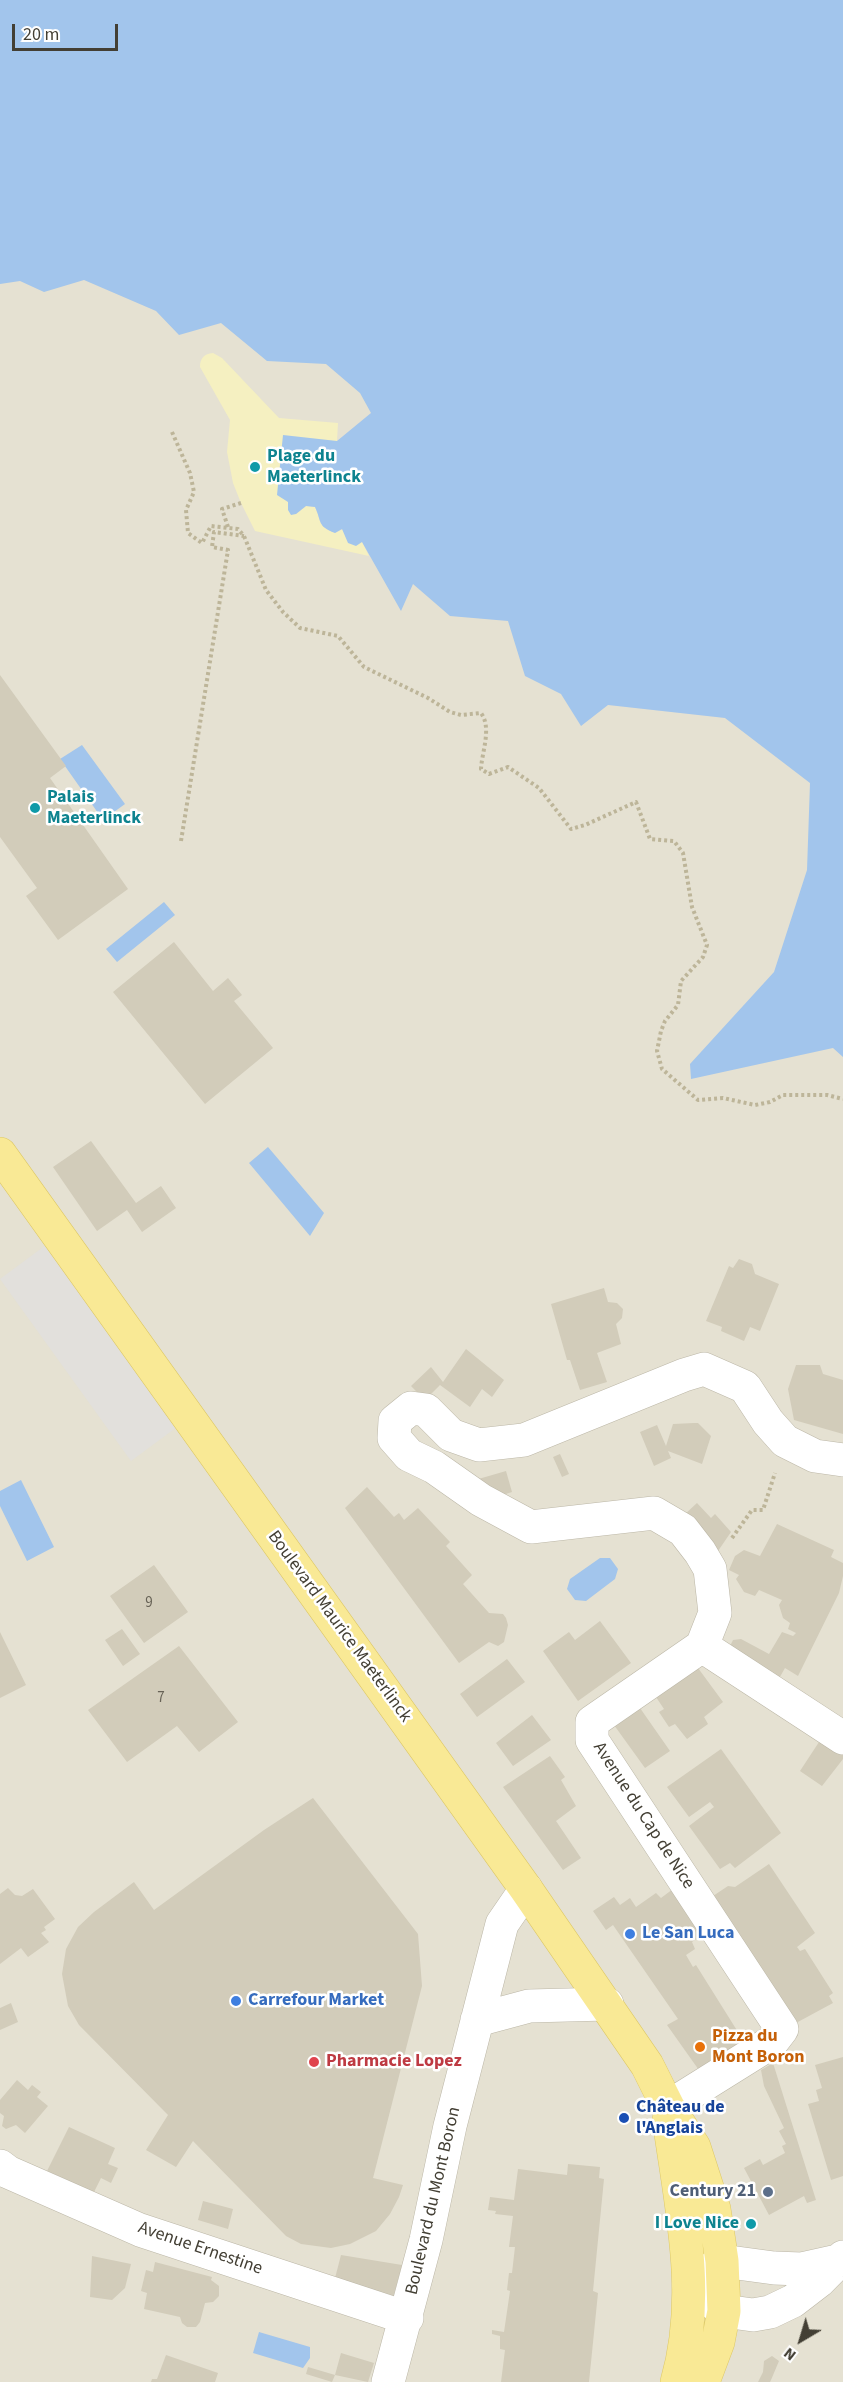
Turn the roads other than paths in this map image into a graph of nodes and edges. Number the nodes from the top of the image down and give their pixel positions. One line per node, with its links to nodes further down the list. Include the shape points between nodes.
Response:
1 (0, 1154): 5 (main road, Boulevard Maurice Maeterlinck)
2 (843, 1460): 3 (street, via 815,1456 785,1441 745,1387 704,1369 524,1440 479,1445 451,1436 426,1410 411,1408 395,1420 394,1438 409,1455 531,1527 654,1513 684,1530 710,1569 714,1613)
3 (702, 1646): 4 (street); 8 (street, Avenue du Cap de Nice, via 592,1722 592,1740 782,2029 772,2042)
4 (843, 1738)
5 (526, 1889): 6 (main road, Boulevard Maurice Maeterlinck); 7 (street, Boulevard du Mont Boron, via 502,1924)
6 (606, 2004): 7 (street, via 529,2006); 8 (main road, Boulevard Maurice Maeterlinck, via 647,2065)
7 (477, 2020): 14 (street, Boulevard du Mont Boron)
8 (668, 2107): 11 (main road, via 694,2148 714,2209); 12 (main road)
9 (0, 2166): 14 (street, Avenue Ernestine, via 140,2230)
10 (840, 2259): 11 (street, via 801,2269); 13 (street, via 793,2301 770,2312 753,2315)
11 (722, 2261): 12 (street); 13 (main road)
12 (689, 2284): 13 (street); 16 (main road, via 683,2363)
13 (724, 2311): 17 (main road, via 718,2342)
14 (407, 2318): 15 (street, Boulevard du Mont Boron)
15 (388, 2382)
16 (677, 2382)
17 (703, 2382)

